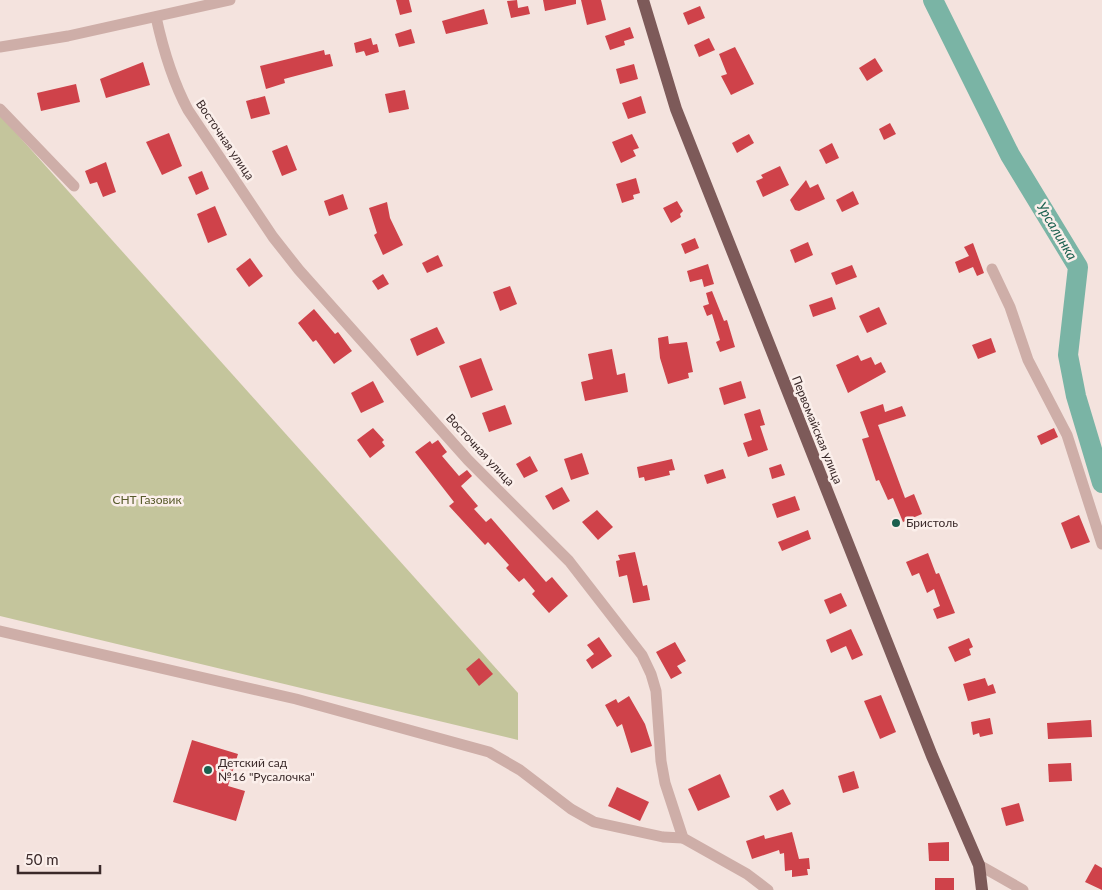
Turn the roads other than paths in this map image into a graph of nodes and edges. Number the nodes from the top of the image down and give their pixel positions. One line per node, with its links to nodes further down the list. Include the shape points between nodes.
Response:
1 (230, 0): 3 (street)
2 (643, 0): 11 (main road, Первомайская улица, via 676,110)
3 (156, 16): 4 (street); 10 (street, Восточная улица, via 164,51 188,110 298,270 468,460 568,561 642,655 656,691 661,761)
4 (0, 47)
5 (0, 109): 6 (street)
6 (74, 186)
7 (992, 269): 8 (street, via 1010,307 1028,360 1067,435)
8 (1102, 544)
9 (0, 631): 10 (street, via 296,699 489,752 594,822 663,837)
10 (683, 838): 12 (street, via 747,874)
11 (978, 865): 13 (main road, Первомайская улица); 14 (street)
12 (768, 890)
13 (982, 890)
14 (1023, 890)

